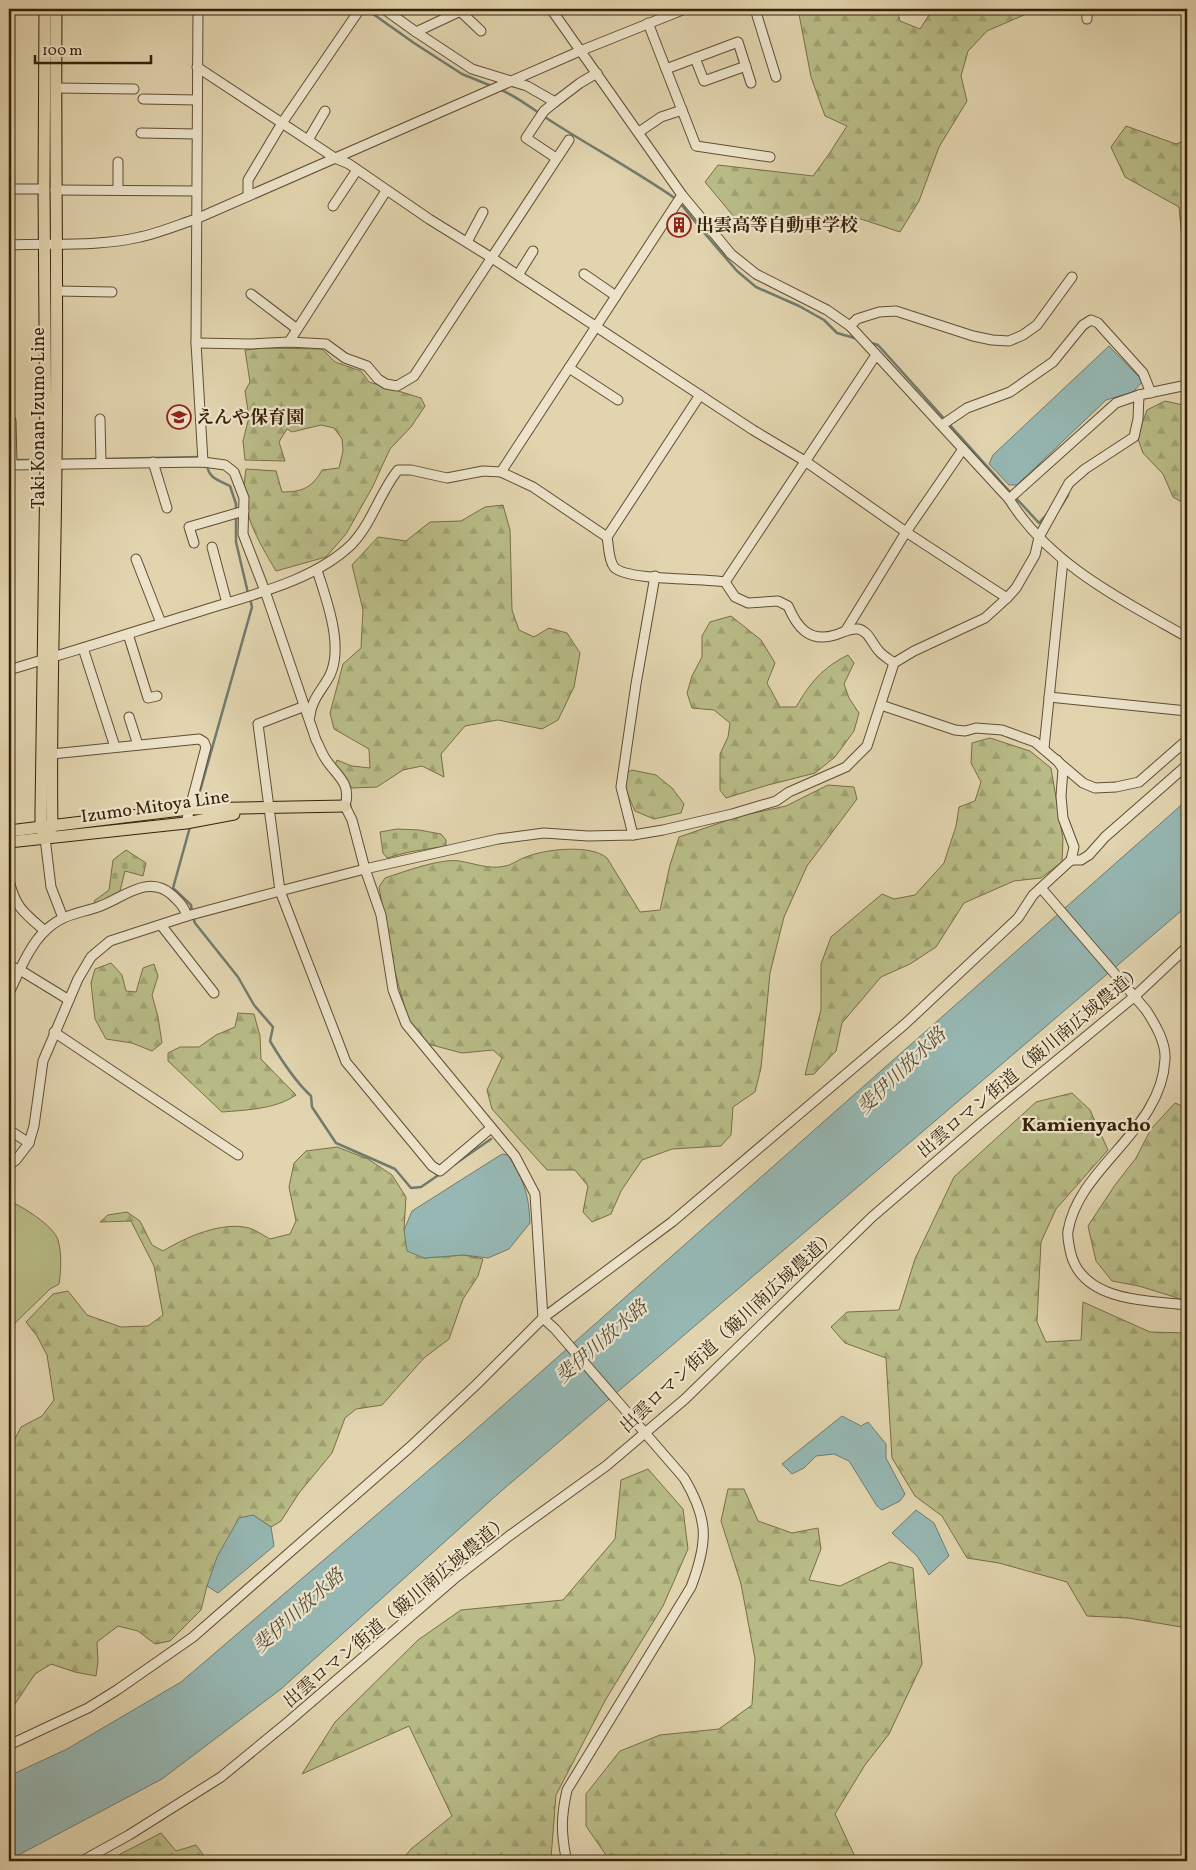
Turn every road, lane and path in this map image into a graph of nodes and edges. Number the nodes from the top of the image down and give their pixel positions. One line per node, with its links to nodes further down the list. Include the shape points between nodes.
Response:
1 (45, 9): 44 (main road, Taki Konan Izumo Line)
2 (56, 9): 25 (main road, Taki Konan Izumo Line)
3 (198, 9): 19 (street)
4 (360, 9): 32 (street)
5 (384, 9): 15 (street)
6 (551, 9): 16 (street)
7 (685, 9): 11 (street)
8 (755, 9): 22 (street)
9 (1087, 9): 12 (street)
10 (463, 10): 14 (street); 15 (street)
11 (663, 12): 13 (street)
12 (1087, 19)
13 (648, 23): 16 (street); 20 (street)
14 (482, 31)
15 (416, 32): 23 (street, via 472,69)
16 (580, 51): 21 (street); 23 (street)
17 (695, 58): 18 (street, via 704,81); 18 (street, via 738,42); 20 (street)
18 (746, 66): 24 (street)
19 (197, 67): 28 (street); 32 (street)
20 (666, 69): 30 (street)
21 (597, 74): 29 (street); 33 (street)
22 (776, 77)
23 (510, 81): 29 (street, via 527,86); 39 (street)
24 (751, 82)
25 (56, 88): 26 (street); 44 (main road, Taki Konan Izumo Line)
26 (134, 89)
27 (143, 99): 28 (street)
28 (197, 100): 35 (street)
29 (556, 102): 40 (street, via 544,111 526,138)
30 (682, 110): 33 (street, via 661,117); 38 (street, via 696,146)
31 (325, 111): 36 (street)
32 (282, 123): 36 (street); 49 (street, via 248,180)
33 (639, 132): 48 (street)
34 (141, 133): 35 (street)
35 (197, 134): 46 (street)
36 (308, 140): 39 (street)
37 (569, 140): 40 (street)
38 (770, 157)
39 (335, 158): 42 (street); 49 (street)
40 (556, 158): 57 (street)
41 (118, 162): 45 (street)
42 (357, 170): 47 (street); 50 (street)
43 (9, 189): 44 (street)
44 (49, 189): 45 (street); 54 (main road, Taki Konan Izumo Line)
45 (118, 190): 46 (street)
46 (196, 191): 52 (street)
47 (386, 191): 53 (street); 67 (street)
48 (682, 195): 64 (street); 66 (street, via 743,265 827,310)
49 (248, 196): 52 (street)
50 (333, 206)
51 (484, 212): 53 (street)
52 (196, 219): 54 (street, via 140,237 98,243); 69 (street)
53 (467, 242): 57 (street)
54 (50, 243): 55 (street); 61 (main road, Taki Konan Izumo Line); 85 (main road, Taki Konan Izumo Line)
55 (9, 245)
56 (533, 251): 59 (street)
57 (492, 258): 59 (street); 68 (street, via 414,376 397,386 386,384 367,366 345,358 326,344)
58 (584, 274): 64 (street)
59 (518, 275): 65 (street)
60 (1072, 277): 66 (street, via 1037,325 1009,341 973,336 896,310 858,319)
61 (57, 290): 62 (street); 85 (main road, Taki Konan Izumo Line)
62 (112, 292)
63 (251, 294): 67 (street)
64 (616, 296): 65 (street)
65 (596, 326): 71 (street); 74 (street)
66 (850, 326): 70 (street)
67 (297, 329): 68 (street)
68 (289, 342): 69 (street)
69 (196, 343): 83 (street)
70 (876, 354): 79 (street); 81 (street)
71 (569, 368): 76 (street); 87 (street)
72 (1187, 385): 73 (street)
73 (1151, 393): 75 (street); 79 (street, via 1143,373 1098,323 1091,320 1083,325 1053,362 1010,392 968,408)
74 (700, 395): 81 (street); 93 (street)
75 (1139, 395): 88 (street, via 1116,403); 92 (street, via 1134,437 1084,469 1069,483)
76 (618, 400)
77 (100, 419): 84 (street)
78 (11, 421): 86 (street)
79 (942, 426): 80 (street)
80 (963, 449): 88 (street); 91 (street)
81 (805, 461): 91 (street); 100 (street)
82 (153, 462): 83 (street); 84 (street); 89 (street)
83 (204, 462): 90 (street, via 225,465 234,472 244,498)
84 (101, 463): 85 (street)
85 (51, 464): 86 (street); 109 (main road, Taki Konan Izumo Line)
86 (10, 465)
87 (501, 472): 93 (street, via 533,487); 98 (street, via 484,471 447,478 398,470 353,543)
88 (1009, 499): 92 (street)
89 (167, 508)
90 (244, 511): 94 (street, via 189,527); 101 (street, via 243,534)
91 (906, 532): 102 (street); 105 (street)
92 (1039, 536): 97 (street); 102 (street, via 1035,555)
93 (607, 537): 99 (street, via 611,561 616,569)
94 (194, 543)
95 (212, 546): 103 (street)
96 (136, 560): 104 (street)
97 (1063, 560): 107 (street, via 1110,593); 113 (street)
98 (317, 570): 101 (street); 118 (street, via 335,631 334,661 331,674 311,707)
99 (655, 576): 100 (street); 132 (street, via 620,787)
100 (725, 582): 105 (street, via 734,597 748,603 778,601 788,606 794,621 806,633 819,637)
101 (265, 591): 103 (street); 115 (street)
102 (1007, 598): 110 (street, via 985,618)
103 (227, 602): 104 (street)
104 (161, 623): 106 (street)
105 (846, 630): 110 (street, via 859,629)
106 (128, 634): 108 (street); 112 (street, via 148,698)
107 (1187, 637)
108 (83, 648): 109 (street); 121 (street)
109 (48, 659): 111 (street); 123 (main road, Taki Konan Izumo Line); 131 (main road, Taki Konan Izumo Line)
110 (894, 663): 114 (street)
111 (9, 670)
112 (157, 696)
113 (1049, 697): 116 (street); 122 (street)
114 (881, 705): 122 (street, via 955,730 1002,730); 132 (street, via 867,746 846,767 776,801)
115 (305, 706): 118 (street); 127 (street, via 258,724)
116 (1187, 711)
117 (129, 717): 120 (street)
118 (310, 718): 126 (street, via 325,757 346,785 348,797)
119 (1187, 740): 124 (street, via 1139,782 1116,788 1095,788 1083,783)
120 (138, 745): 121 (street); 128 (street, via 199,739 204,742 206,747)
121 (115, 747): 123 (street)
122 (1044, 748): 124 (street)
123 (52, 754): 131 (main road, Taki Konan Izumo Line)
124 (1057, 760): 134 (street, via 1064,769 1061,796 1063,818 1074,847)
125 (1187, 765): 134 (street, via 1089,855 1081,860)
126 (345, 806): 127 (main road, Izumo Mitoya Line); 135 (street)
127 (270, 808): 128 (main road, Izumo Mitoya Line); 129 (main road, Izumo Mitoya Line); 138 (street)
128 (189, 809): 129 (street); 131 (main road, Izumo Mitoya Line)
129 (186, 822): 131 (main road, Izumo Mitoya Line)
130 (9, 831): 131 (main road)
131 (46, 831): 133 (main road); 140 (street, via 51,887)
132 (633, 835): 135 (street, via 544,833 498,838)
133 (9, 842)
134 (1071, 860): 137 (street)
135 (365, 869): 138 (street); 151 (street, via 381,915 393,990 406,1024)
136 (9, 880): 142 (street, via 12,895 22,912)
137 (1041, 888): 148 (street); 157 (street, via 1018,918 897,1030 672,1222)
138 (280, 891): 139 (street); 151 (street, via 346,1062 432,1166 440,1171)
139 (187, 916): 140 (street, via 184,906 154,885 135,889 98,907); 141 (street)
140 (63, 918): 142 (street)
141 (161, 925): 147 (street); 149 (street, via 110,941 91,957)
142 (45, 930): 145 (street)
143 (1187, 947): 148 (street, 出雲ロマン街道（簸川南広域農道）)
144 (9, 966): 145 (street)
145 (20, 970): 146 (street); 149 (street)
146 (9, 993)
147 (214, 993)
148 (1135, 996): 156 (street, via 1156,1026 1161,1040 1165,1057 1163,1075 1158,1093 1146,1114 1084,1191 1068,1233 1071,1253 1076,1268 1100,1289 1129,1298); 158 (street, 出雲ロマン街道（簸川南広域農道）, via 981,1122 872,1217 692,1392)
149 (69, 1000): 150 (street)
150 (54, 1032): 153 (street, via 43,1061); 154 (street)
151 (491, 1128): 157 (street, via 515,1156 535,1194)
152 (9, 1130): 153 (street)
153 (29, 1143): 155 (street)
154 (238, 1155)
155 (9, 1165)
156 (1187, 1305)
157 (543, 1318): 158 (street); 159 (street, via 409,1448 193,1637 88,1708)
158 (644, 1434): 160 (street, 出雲ロマン街道（簸川南広域農道）, via 454,1579 221,1777); 161 (street, via 684,1478 695,1497 703,1521 704,1544 691,1588 567,1790 562,1836)
159 (9, 1746)
160 (82, 1861)
161 (568, 1861)

